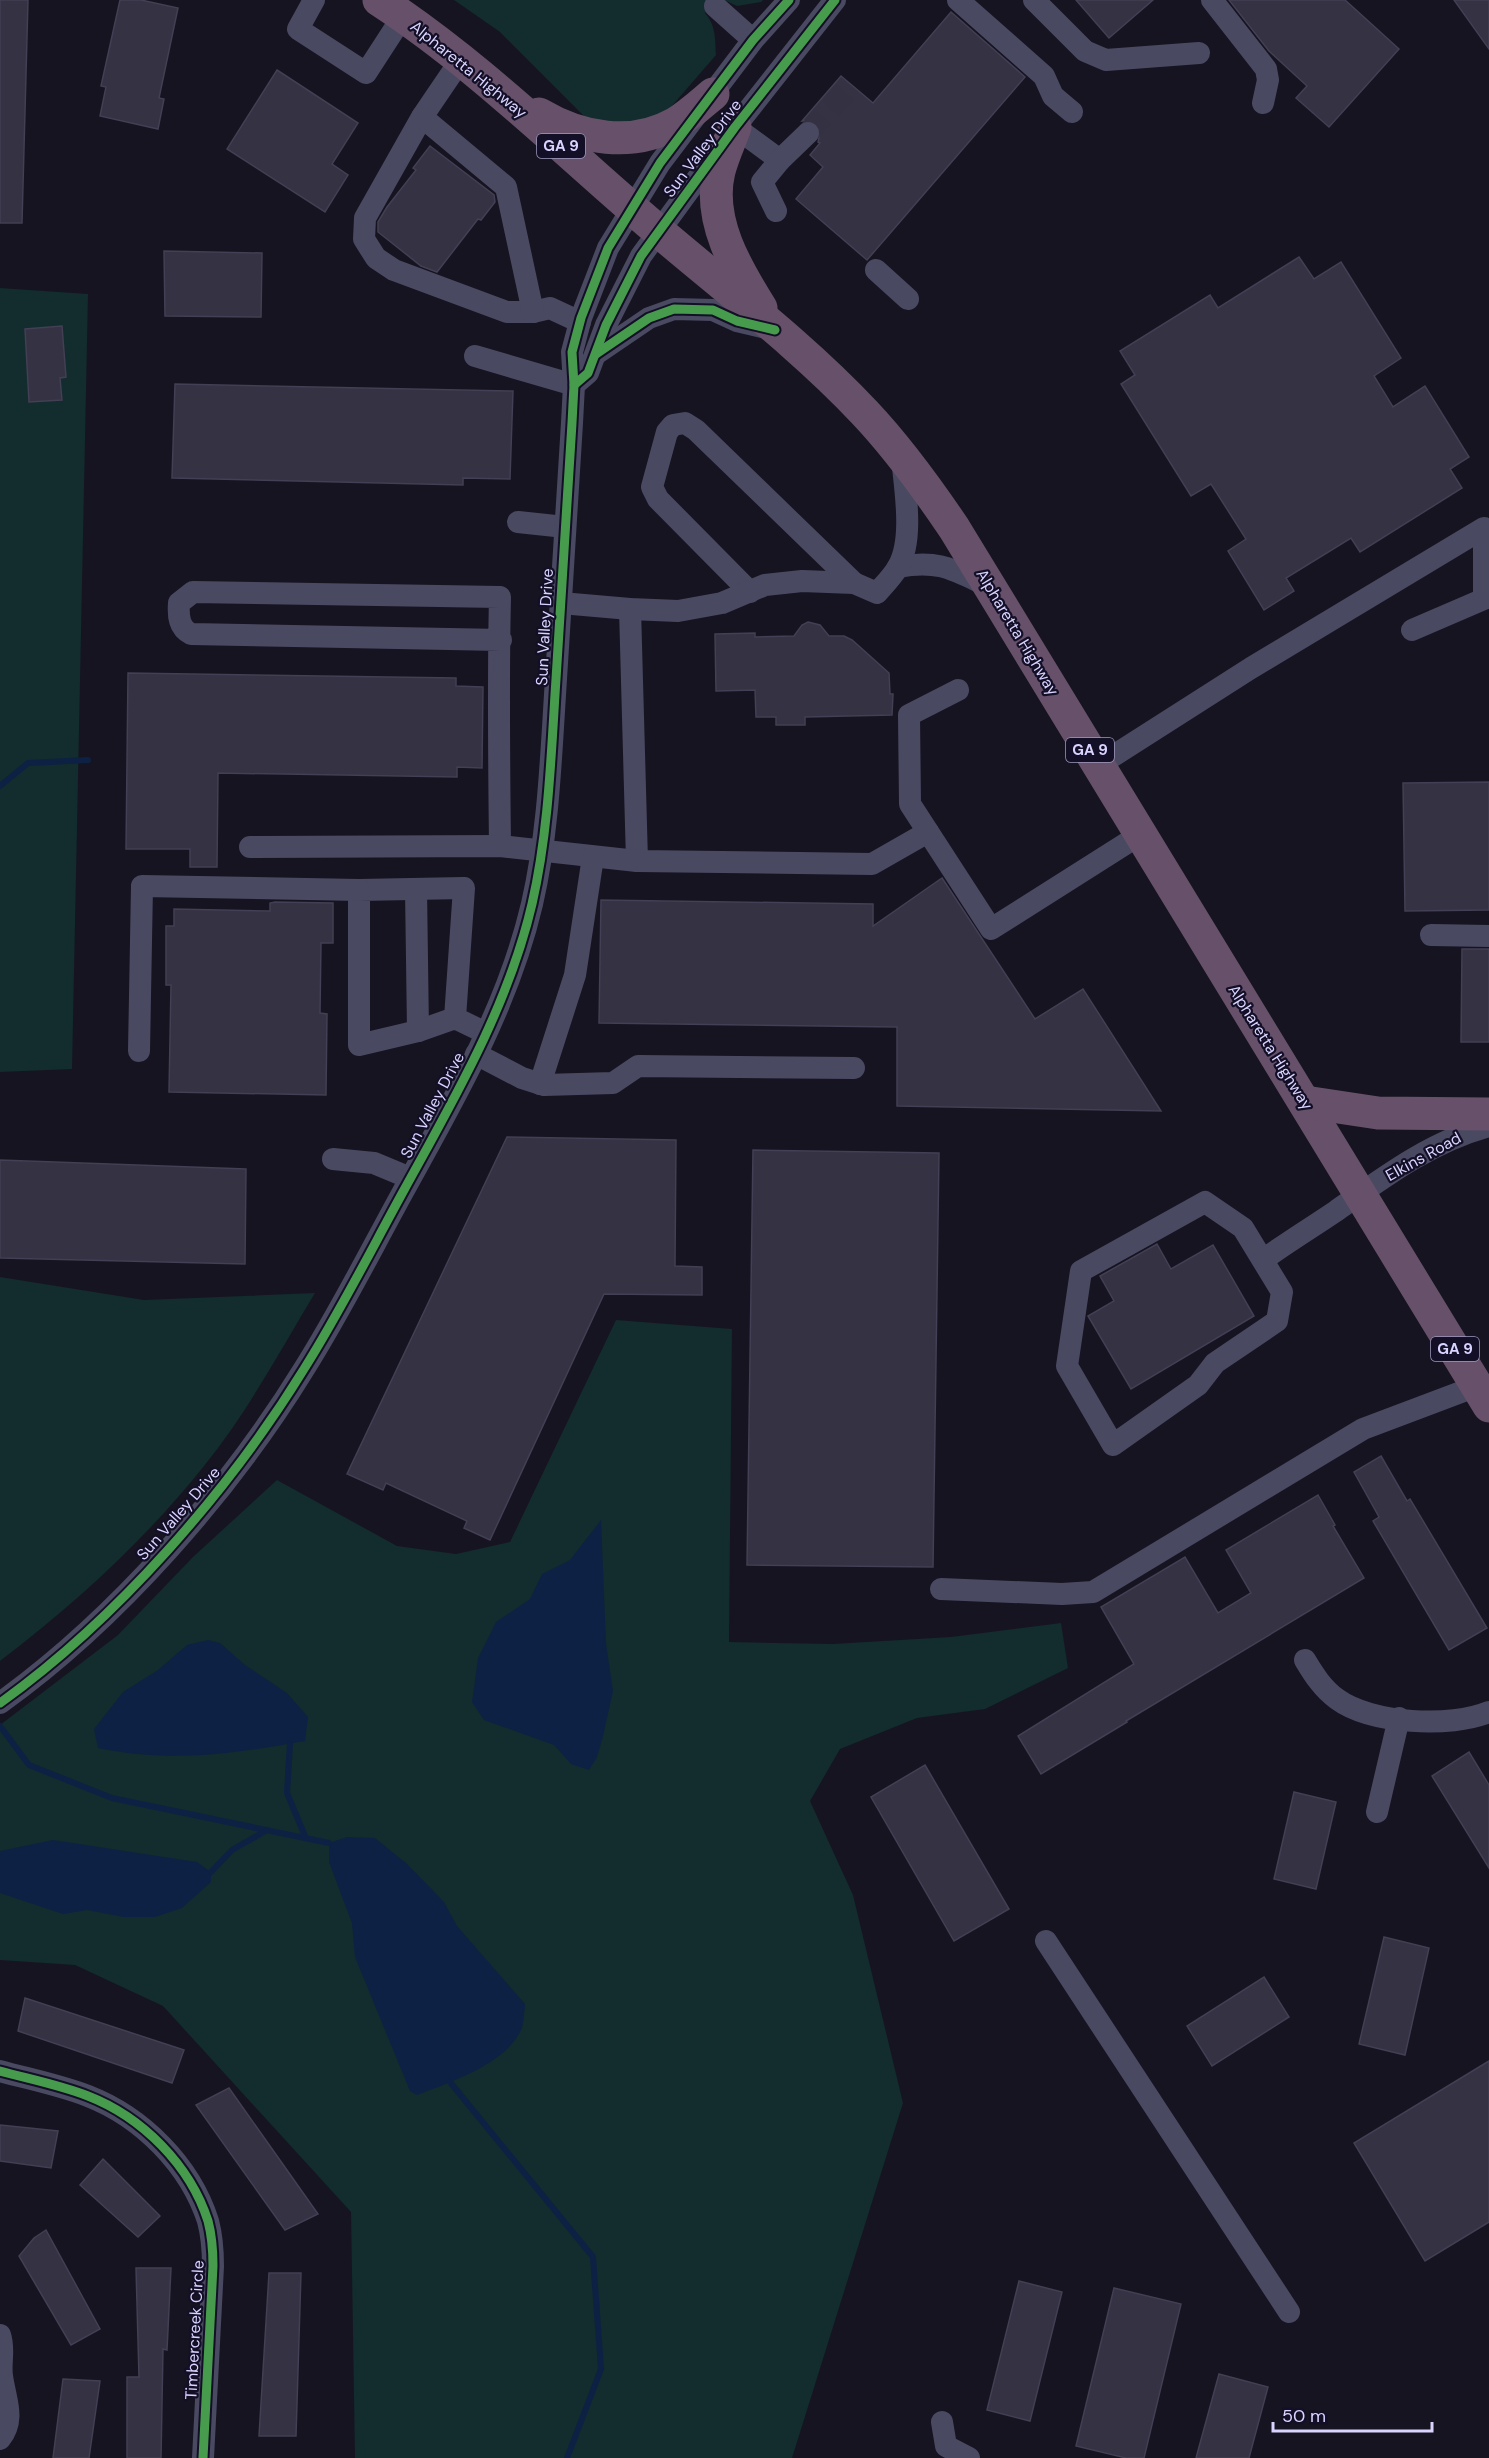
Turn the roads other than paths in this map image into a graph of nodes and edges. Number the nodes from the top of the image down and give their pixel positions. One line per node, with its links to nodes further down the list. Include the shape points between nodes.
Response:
1 (314, 0): 7 (street, via 298,29 366,73)
2 (789, 0): 9 (street, Sun Valley Drive)
3 (835, 0): 17 (street, Sun Valley Drive)
4 (958, 0): 15 (street, via 1044,76 1053,96)
5 (1034, 0): 10 (street, via 1085,51 1106,60)
6 (1212, 0): 14 (street, via 1266,69)
7 (385, 4): 11 (highway, Alpharetta Highway / GA 9)
8 (715, 6): 9 (street)
9 (753, 40): 13 (street, Sun Valley Drive)
10 (1199, 53)
11 (460, 61): 12 (highway, Alpharetta Highway / GA 9); 16 (street)
12 (490, 86): 13 (highway, via 569,128 620,139 643,136 677,122); 20 (highway, Alpharetta Highway / GA 9)
13 (713, 94): 20 (street, Sun Valley Drive)
14 (1263, 103)
15 (1072, 112)
16 (422, 117): 25 (street, via 506,187); 25 (street, via 365,218 364,239 375,258 394,270 507,312)
17 (735, 127): 19 (street); 22 (street, Sun Valley Drive); 27 (highway, via 719,170 720,225 726,246)
18 (808, 133): 19 (street)
19 (780, 160): 21 (street, via 762,182)
20 (631, 208): 22 (highway, Alpharetta Highway / GA 9); 26 (street, Sun Valley Drive, via 608,248)
21 (776, 211)
22 (658, 231): 27 (highway, Alpharetta Highway / GA 9); 28 (street, Sun Valley Drive, via 630,274)
23 (876, 270): 24 (street)
24 (908, 299)
25 (532, 312): 26 (street, via 550,308)
26 (580, 322): 30 (street, Sun Valley Drive, via 572,352)
27 (775, 330): 28 (street, via 737,321 714,310 674,309 649,318); 31 (highway, Alpharetta Highway / GA 9, via 866,414)
28 (596, 354): 30 (street, Sun Valley Drive, via 588,372)
29 (475, 356): 30 (street)
30 (574, 385): 33 (street, Sun Valley Drive)
31 (903, 459): 34 (street, via 907,523); 36 (highway, Alpharetta Highway / GA 9, via 954,528)
32 (518, 522): 33 (street)
33 (565, 527): 38 (street, Sun Valley Drive)
34 (898, 567): 35 (street, via 877,593); 36 (street, via 930,563)
35 (854, 583): 37 (street, via 802,581 765,585); 37 (street, via 696,430 685,423 674,425 667,432 652,487 658,499)
36 (990, 586): 43 (highway, Alpharetta Highway / GA 9)
37 (750, 592): 39 (street, via 722,603 678,611)
38 (561, 603): 39 (street); 48 (street, Sun Valley Drive)
39 (630, 609): 50 (street)
40 (1412, 630): 43 (street, via 1484,599 1484,528)
41 (501, 640): 41 (street, via 500,597 193,592 179,603 181,625 191,634); 46 (street)
42 (958, 690): 44 (street, via 909,715 910,804)
43 (1098, 765): 45 (highway, Alpharetta Highway / GA 9)
44 (928, 832): 45 (street, via 991,929); 50 (street, via 872,864)
45 (1141, 834): 62 (highway, Alpharetta Highway / GA 9)
46 (500, 846): 47 (street); 48 (street)
47 (250, 847)
48 (542, 852): 49 (street); 57 (street, Sun Valley Drive, via 520,949)
49 (593, 857): 50 (street); 61 (street, via 575,975)
50 (637, 861)
51 (416, 889): 52 (street); 55 (street, via 464,888); 56 (street)
52 (359, 890): 56 (street, via 359,1045); 58 (street, via 142,886)
53 (1431, 935): 54 (street)
54 (1489, 936)
55 (455, 1018): 56 (street); 57 (street)
56 (418, 1031)
57 (486, 1033): 59 (street, Sun Valley Drive)
58 (139, 1051)
59 (476, 1054): 61 (street); 66 (street, Sun Valley Drive)
60 (854, 1068): 61 (street, via 638,1066 613,1083)
61 (540, 1084)
62 (1305, 1102): 63 (highway, via 1378,1113); 67 (highway, Alpharetta Highway / GA 9)
63 (1489, 1114)
64 (1489, 1126): 67 (street, Elkins Road, via 1465,1132 1430,1149)
65 (333, 1159): 66 (street, via 374,1163)
66 (410, 1178): 72 (street, Sun Valley Drive, via 304,1370 231,1474 141,1578 77,1640)
67 (1361, 1193): 68 (street, Elkins Road); 69 (highway, Alpharetta Highway / GA 9)
68 (1263, 1260): 68 (street, via 1243,1228 1205,1202 1081,1271 1067,1366 1113,1444 1198,1385 1215,1363 1277,1321 1282,1292)
69 (1483, 1396): 70 (street, via 1363,1429 1093,1592)
70 (942, 1589)
71 (1305, 1660): 74 (street, via 1316,1678 1339,1700 1368,1713)
72 (0, 1703)
73 (1489, 1712): 74 (street, via 1461,1719)
74 (1399, 1718): 75 (street)
75 (1377, 1812)
76 (1046, 1941): 78 (street)
77 (0, 2071): 83 (street, Timbercreek Circle, via 87,2096 115,2109 152,2136 198,2199 208,2221 213,2266)
78 (1289, 2312)
79 (0, 2335): 80 (street)
80 (1, 2375): 82 (street, via 9,2417)
81 (942, 2422): 84 (street, via 946,2446)
82 (0, 2439)
83 (203, 2458)
84 (969, 2458)

